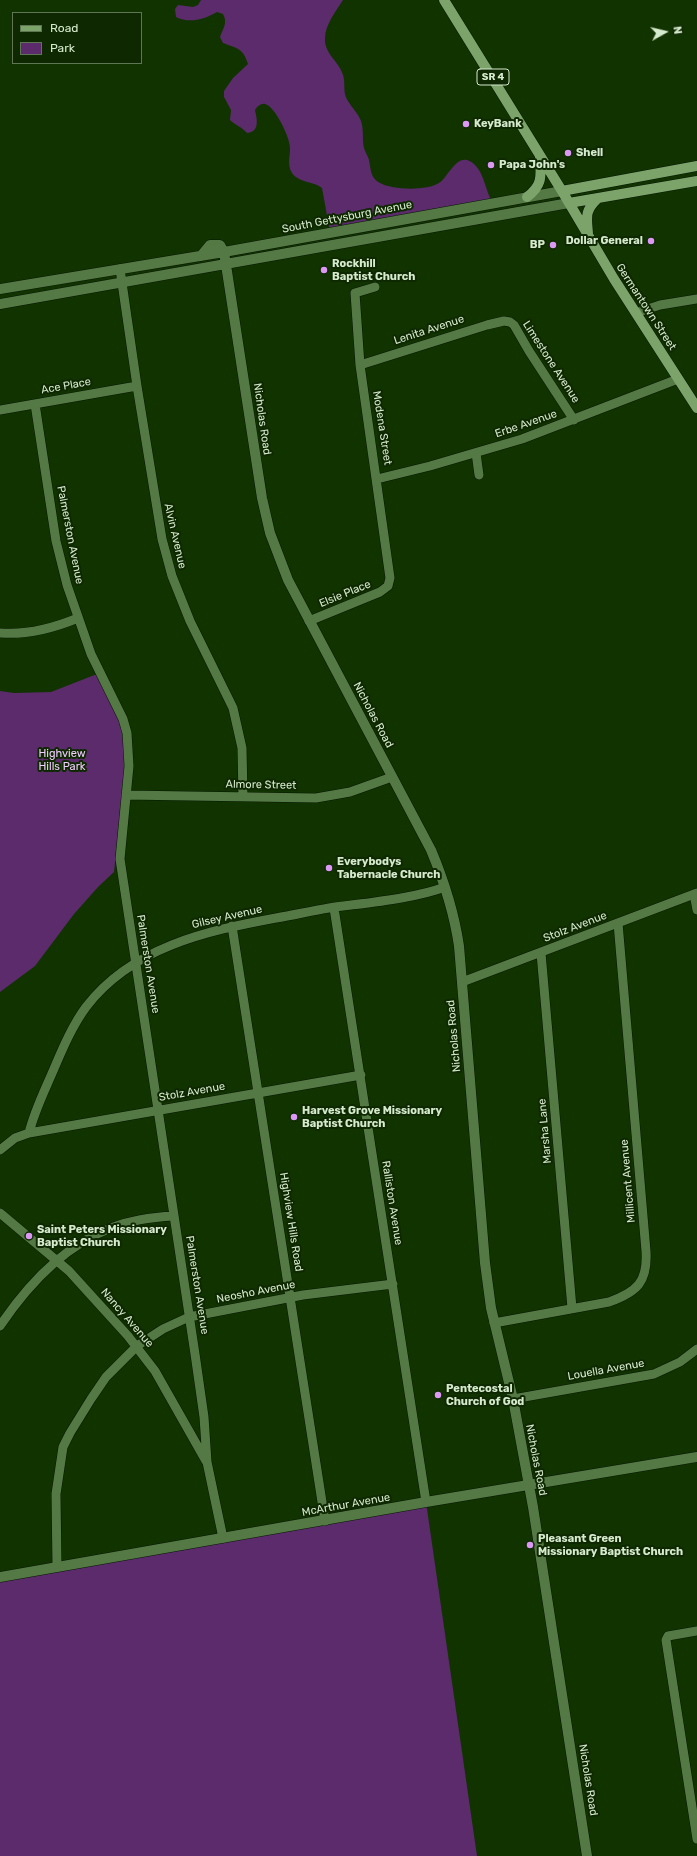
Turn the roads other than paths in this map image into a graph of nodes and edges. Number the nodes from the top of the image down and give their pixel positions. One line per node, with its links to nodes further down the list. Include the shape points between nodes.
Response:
1 (444, 0): 2 (main road, SR 4)
2 (540, 156): 5 (main road, Germantown Street / SR 4); 6 (main road, via 540,182 535,191)
3 (697, 166): 5 (main road, South Gettysburg Avenue)
4 (697, 180): 7 (main road)
5 (562, 191): 6 (street, South Gettysburg Avenue); 8 (main road, Germantown Street / SR 4)
6 (527, 197): 10 (street, South Gettysburg Avenue)
7 (596, 199): 8 (main road); 9 (main road, via 588,208 586,215)
8 (569, 203): 9 (main road, Germantown Street); 11 (street)
9 (589, 238): 18 (main road, Germantown Street)
10 (224, 252): 11 (street, Nicholas Road); 12 (street, via 220,245 210,245 201,256)
11 (226, 263): 13 (street); 32 (street, Nicholas Road, via 266,520 278,559)
12 (120, 269): 13 (street, Alvin Avenue); 15 (street)
13 (122, 283): 17 (street); 22 (street, Alvin Avenue)
14 (375, 287): 20 (street, Modena Street, via 355,294)
15 (0, 290)
16 (697, 299): 18 (street, via 660,305)
17 (0, 304)
18 (636, 313): 21 (main road, Germantown Street)
19 (506, 321): 20 (street, Lenita Avenue); 26 (street, Limestone Avenue, via 514,325)
20 (360, 365): 29 (street, Modena Street)
21 (678, 379): 24 (main road, Germantown Street); 26 (street, Erbe Avenue)
22 (137, 386): 23 (street, Ace Place); 36 (street, Alvin Avenue, via 162,539 184,609 233,708 242,748)
23 (35, 404): 25 (street, Ace Place); 31 (street, Palmerston Avenue, via 56,541)
24 (697, 408)
25 (0, 410)
26 (574, 420): 27 (street, Erbe Avenue)
27 (476, 454): 28 (street); 29 (street, Erbe Avenue)
28 (479, 475)
29 (377, 479): 30 (street, Modena Street, via 390,578)
30 (388, 586): 32 (street, Elsie Place, via 380,592)
31 (78, 618): 33 (street, via 47,628); 35 (street, Palmerston Avenue, via 91,654 123,719 127,733 129,753)
32 (309, 621): 34 (street, Nicholas Road)
33 (0, 633)
34 (392, 777): 36 (street, Almore Street, via 364,788 326,797); 37 (street, Nicholas Road, via 431,850)
35 (126, 795): 36 (street, Almore Street); 44 (street, Palmerston Avenue, via 120,859)
36 (243, 797)
37 (445, 887): 39 (street, Gilsey Avenue); 45 (street, Nicholas Road, via 457,932)
38 (695, 894): 40 (street); 41 (street, Stolz Avenue)
39 (334, 908): 42 (street, Gilsey Avenue); 46 (street, Ralliston Avenue)
40 (697, 910)
41 (618, 923): 43 (street, Stolz Avenue); 56 (street, Millicent Avenue, via 647,1263 645,1274 630,1294 609,1302)
42 (232, 926): 44 (street, Gilsey Avenue, via 185,939); 47 (street, Highview Hills Road)
43 (541, 953): 45 (street, Stolz Avenue); 56 (street, Marsha Lane)
44 (136, 963): 48 (street, Palmerston Avenue); 49 (street, Gilsey Avenue, via 104,988 86,1007 63,1050)
45 (462, 982): 58 (street, Nicholas Road, via 486,1268)
46 (361, 1075): 47 (street, Stolz Avenue); 54 (street, Ralliston Avenue)
47 (259, 1092): 48 (street, Stolz Avenue); 55 (street, Highview Hills Road)
48 (157, 1110): 49 (street, Stolz Avenue); 52 (street, Palmerston Avenue)
49 (28, 1133): 50 (street, via 15,1138)
50 (0, 1150)
51 (0, 1213): 53 (street, Nancy Avenue)
52 (174, 1216): 53 (street, via 139,1220 111,1228 74,1247); 57 (street, Palmerston Avenue)
53 (58, 1261): 59 (street, via 15,1305); 60 (street, Nancy Avenue)
54 (393, 1284): 55 (street, Neosho Avenue); 66 (street, Ralliston Avenue)
55 (290, 1298): 57 (street, Neosho Avenue); 67 (street, Highview Hills Road)
56 (572, 1308): 58 (street, Millicent Avenue)
57 (189, 1317): 60 (street, Neosho Avenue, via 162,1329); 64 (street, Palmerston Avenue, via 204,1417)
58 (494, 1323): 62 (street, Nicholas Road)
59 (0, 1326)
60 (137, 1346): 64 (street, Nancy Avenue, via 155,1371); 69 (street, Neosho Avenue, via 95,1393 64,1447 56,1494)
61 (697, 1349): 62 (street, Louella Avenue, via 680,1362 654,1374)
62 (512, 1399): 65 (street, Nicholas Road)
63 (697, 1457): 65 (street, McArthur Avenue)
64 (207, 1462): 68 (street, Palmerston Avenue)
65 (528, 1486): 66 (street, McArthur Avenue); 73 (street, Nicholas Road, via 534,1508)
66 (426, 1502): 67 (street, McArthur Avenue)
67 (325, 1521): 68 (street, McArthur Avenue)
68 (223, 1538): 69 (street, McArthur Avenue)
69 (57, 1567): 70 (street, McArthur Avenue)
70 (0, 1577)
71 (697, 1631): 72 (street, via 668,1636 666,1640)
72 (697, 1839)
73 (588, 1856)

